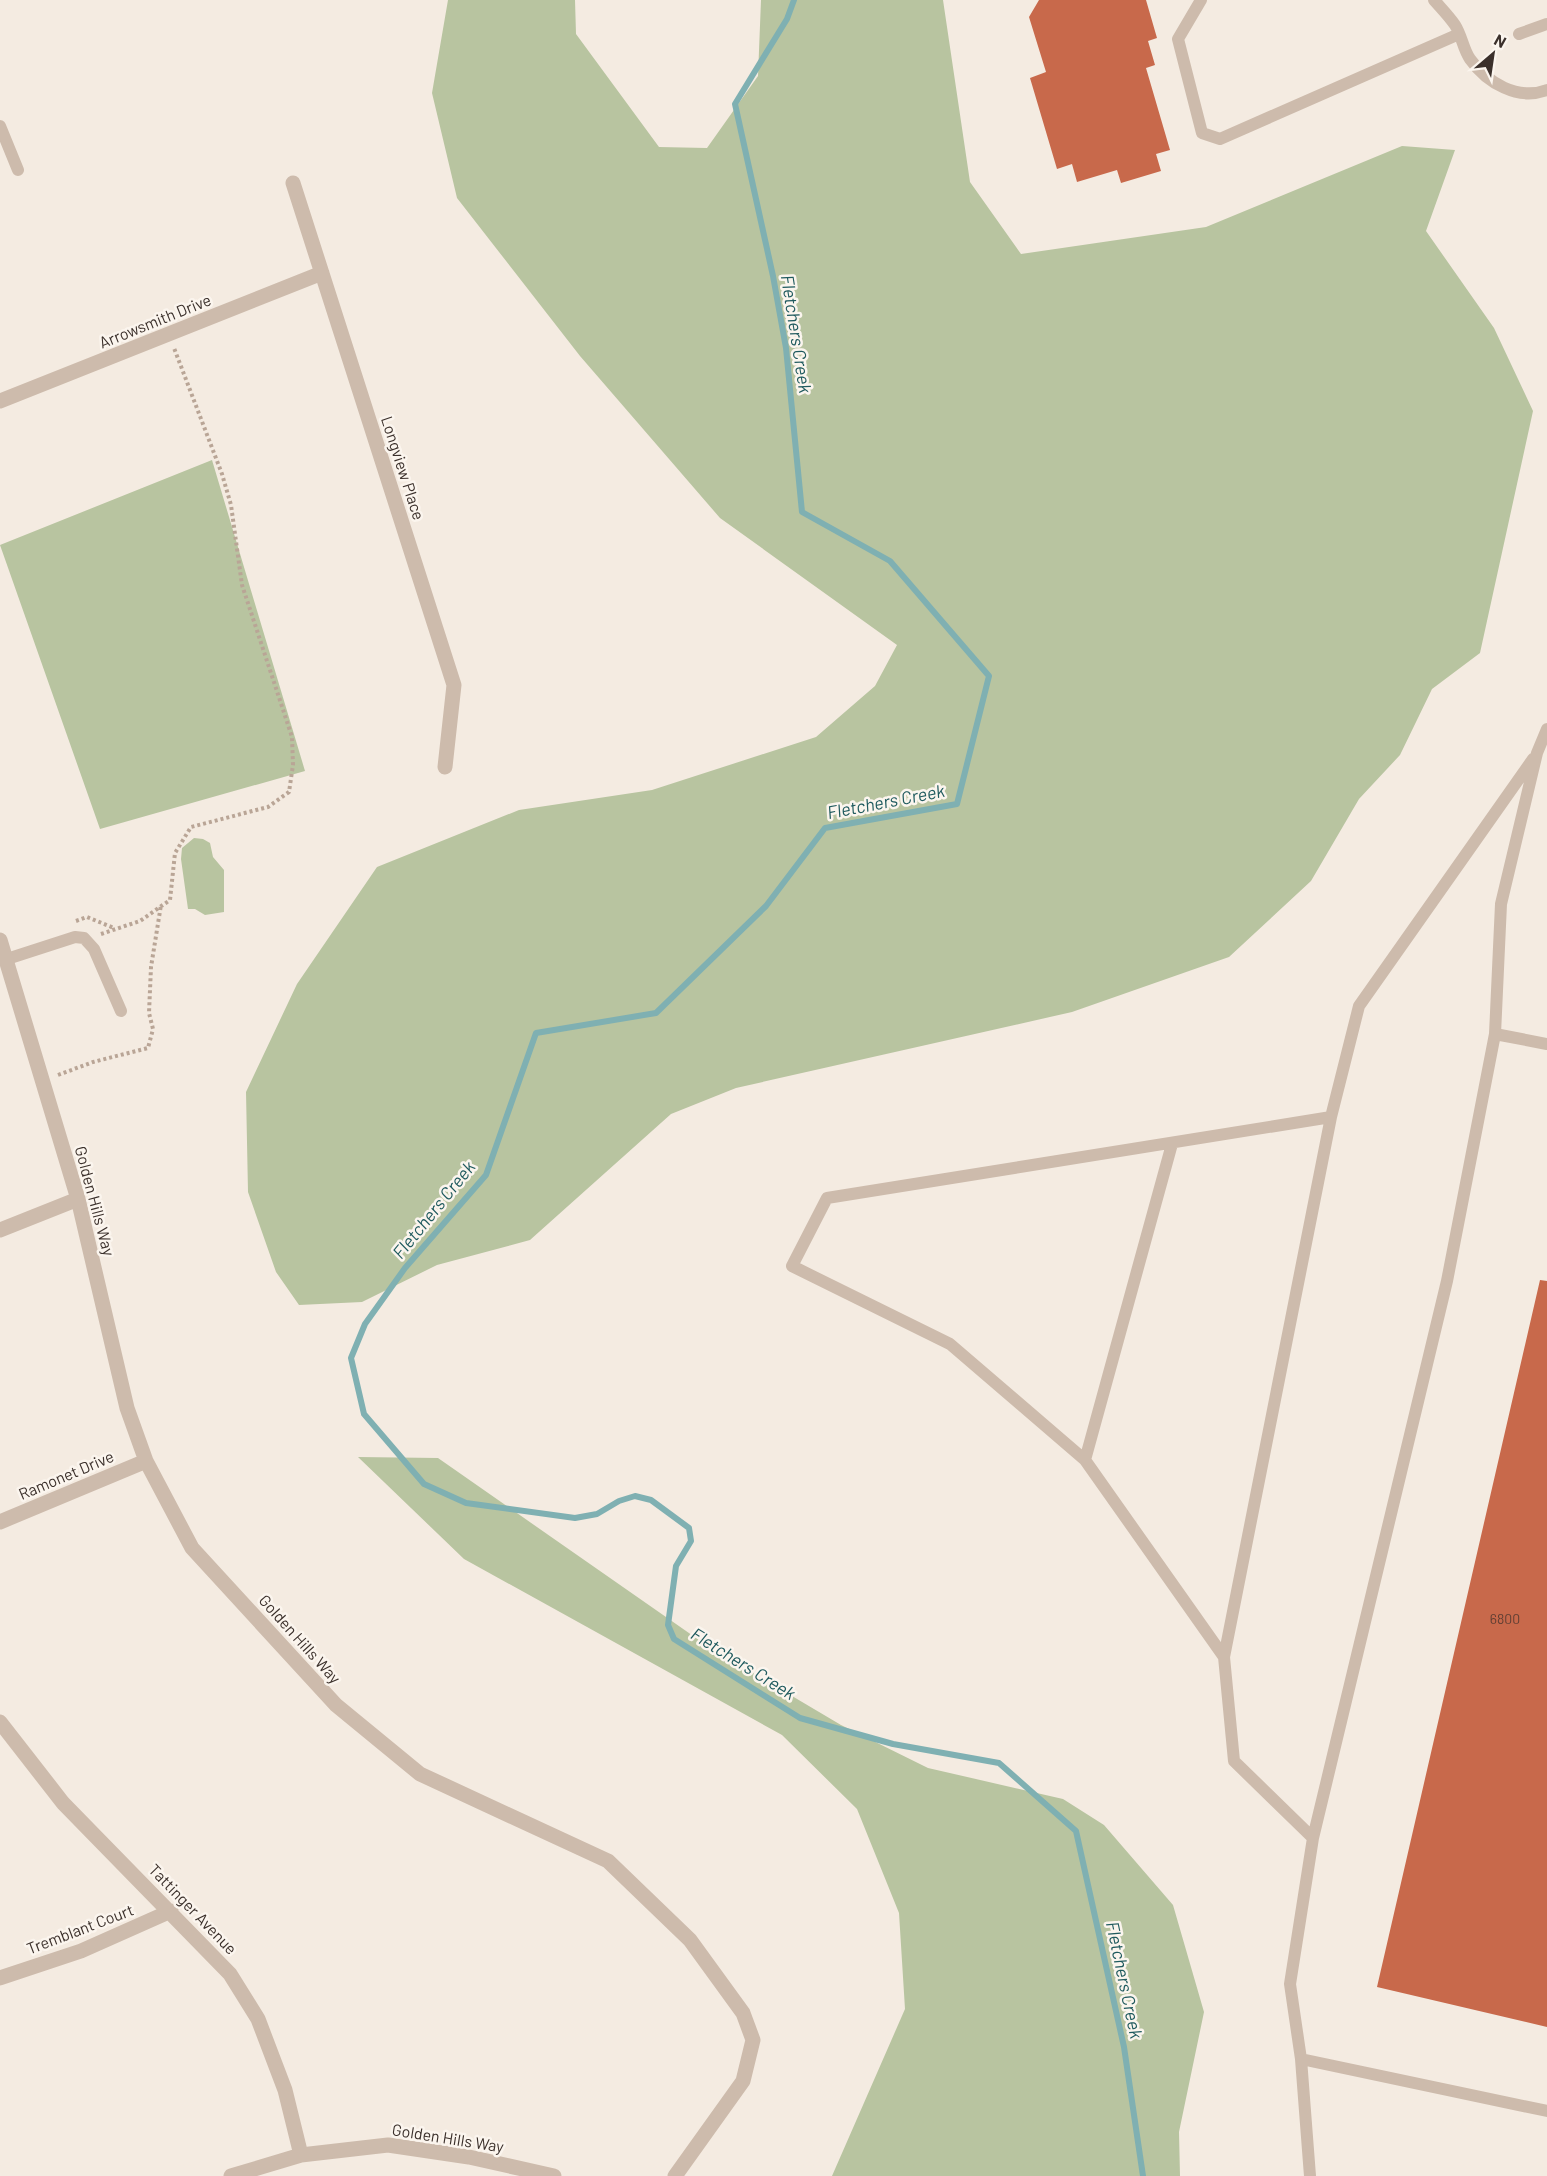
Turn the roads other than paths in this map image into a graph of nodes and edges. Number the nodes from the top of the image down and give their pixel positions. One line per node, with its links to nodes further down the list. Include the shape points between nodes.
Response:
1 (1201, 0): 4 (lane, via 1178,39 1202,133 1220,139)
2 (1434, 0): 4 (lane)
3 (1547, 24): 5 (lane)
4 (1459, 34): 6 (lane, via 1470,59 1498,85 1520,93)
5 (1519, 34)
6 (1547, 90)
7 (0, 126): 8 (lane)
8 (18, 170)
9 (293, 183): 10 (street, Longview Place)
10 (322, 273): 11 (street, Arrowsmith Drive); 14 (street, Longview Place, via 454,685)
11 (0, 401)
12 (1547, 729): 13 (lane)
13 (1537, 753): 18 (lane, via 1502,904); 20 (lane, via 1359,1006)
14 (445, 766)
15 (0, 940): 16 (street, Golden Hills Way)
16 (3, 960): 17 (lane, via 75,937 84,938 94,949); 22 (street, Golden Hills Way)
17 (121, 1011)
18 (1495, 1034): 19 (lane); 29 (lane, via 1447,1281)
19 (1547, 1044)
20 (1331, 1117): 21 (lane); 27 (lane)
21 (1172, 1144): 24 (lane); 24 (lane, via 827,1198 792,1266 950,1344)
22 (78, 1199): 23 (street); 25 (street, Golden Hills Way, via 128,1408)
23 (0, 1230)
24 (1086, 1460): 27 (lane)
25 (146, 1461): 26 (street, Ramonet Drive); 37 (street, Golden Hills Way, via 192,1548 336,1705 420,1774 608,1861 690,1940 743,2013 753,2040 743,2081)
26 (0, 1522)
27 (1224, 1657): 29 (lane, via 1234,1761)
28 (0, 1722): 30 (street, Tattinger Avenue, via 63,1803)
29 (1313, 1838): 32 (lane, via 1290,1984)
30 (171, 1911): 31 (street, Tremblant Court, via 81,1952); 34 (street, Tattinger Avenue, via 230,1974 258,2019 285,2090)
31 (0, 1978)
32 (1301, 2059): 33 (lane); 38 (lane)
33 (1547, 2111)
34 (301, 2155): 35 (street, Golden Hills Way); 36 (street, Golden Hills Way, via 388,2145 469,2157)
35 (231, 2176)
36 (554, 2176)
37 (675, 2176)
38 (1310, 2176)

